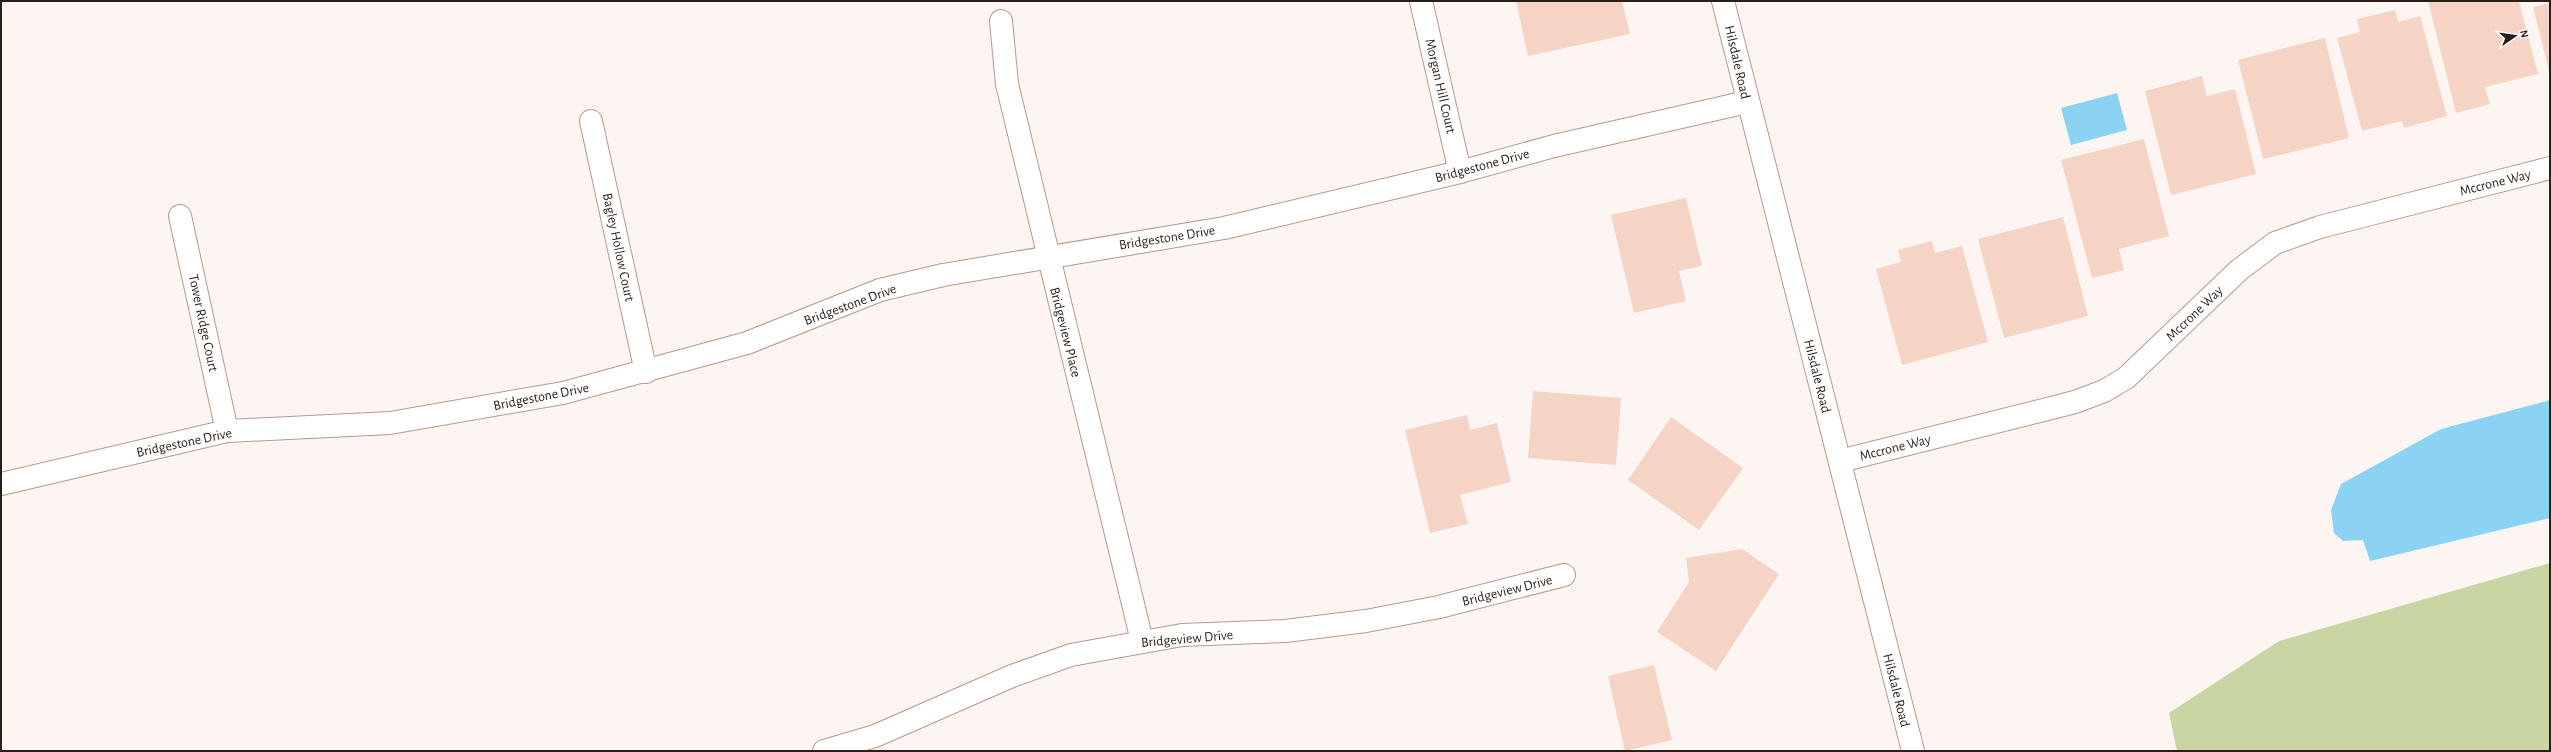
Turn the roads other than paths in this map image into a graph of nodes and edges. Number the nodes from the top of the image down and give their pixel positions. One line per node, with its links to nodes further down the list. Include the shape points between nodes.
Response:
1 (1422, 1): 7 (street, Morgan Hill Court)
2 (1723, 1): 4 (street, Hilsdale Road)
3 (1001, 21): 9 (street, Bridgeview Place, via 1007,84)
4 (1747, 102): 7 (street, Bridgestone Drive, via 1554,146); 12 (street, Hilsdale Road)
5 (591, 121): 10 (street, Bagley Hollow Court)
6 (2550, 168): 12 (street, Mccrone Way, via 2320,227 2276,243 2239,270 2126,378 2104,391 2075,402)
7 (1460, 172): 9 (street, Bridgestone Drive, via 1224,228)
8 (180, 216): 11 (street, Tower Ridge Court)
9 (1047, 256): 10 (street, Bridgestone Drive, via 880,290 747,343); 15 (street, Bridgeview Place)
10 (646, 372): 11 (street, Bridgestone Drive, via 563,393 390,422)
11 (227, 431): 13 (street, Bridgestone Drive)
12 (1840, 461): 17 (street, Hilsdale Road)
13 (1, 484)
14 (1564, 576): 15 (street, Bridgeview Drive, via 1439,608 1366,621 1285,631 1182,635)
15 (1142, 641): 16 (street, Bridgeview Drive, via 1072,655 1012,676 874,736)
16 (824, 751)
17 (1913, 751)

